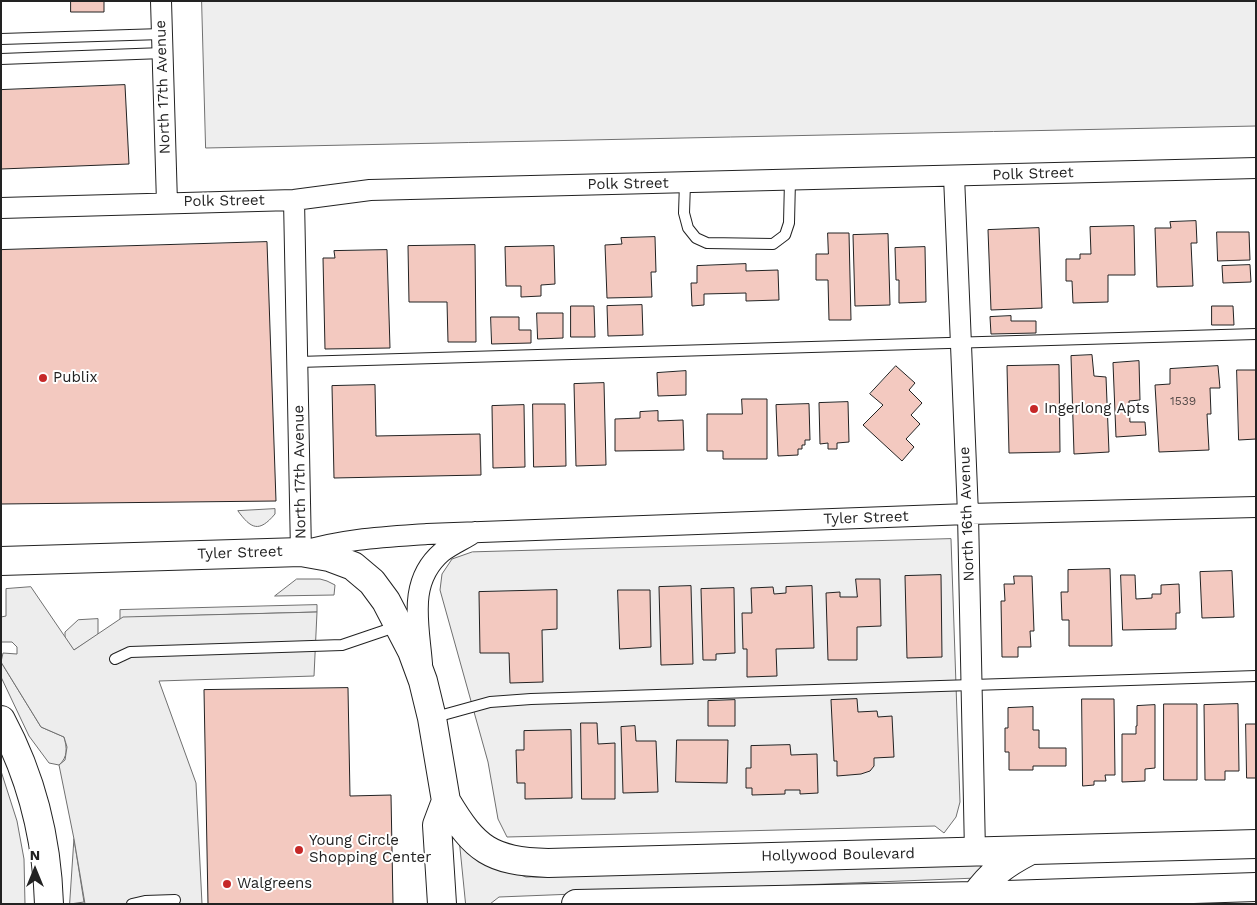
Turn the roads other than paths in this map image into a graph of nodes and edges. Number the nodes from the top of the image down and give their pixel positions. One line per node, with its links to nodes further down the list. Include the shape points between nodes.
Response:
1 (161, 1): 3 (street, North 17th Avenue)
2 (1, 39): 3 (lane)
3 (162, 44): 4 (lane); 10 (street, North 17th Avenue)
4 (1, 59)
5 (1256, 168): 6 (street, Polk Street)
6 (954, 176): 7 (street, Polk Street); 13 (street, North 16th Avenue)
7 (790, 180): 8 (street, Polk Street); 8 (lane, via 789,223 784,234 772,244 707,243 696,238 688,228 684,213)
8 (685, 183): 9 (street, Polk Street, via 370,190)
9 (294, 200): 10 (street, Polk Street); 14 (street, North 17th Avenue)
10 (167, 203): 11 (street, Polk Street)
11 (1, 208)
12 (1256, 334): 13 (lane)
13 (961, 343): 14 (lane); 16 (street, North 16th Avenue)
14 (298, 362): 18 (street, North 17th Avenue)
15 (1256, 507): 16 (street, Tyler Street)
16 (968, 514): 17 (street, Tyler Street); 24 (street, North 16th Avenue)
17 (477, 531): 18 (street, Tyler Street, via 368,538 322,545); 23 (street, Tyler Street, via 442,552 423,574 417,598)
18 (301, 552): 19 (main road, Tyler Street); 20 (main road, North 17th Avenue, via 353,566 372,582)
19 (1, 561)
20 (398, 626): 21 (lane, via 342,645 130,652); 23 (main road, North 17th Avenue)
21 (115, 659)
22 (1256, 676): 24 (lane)
23 (423, 681): 25 (main road, North 17th Avenue)
24 (972, 684): 25 (lane, via 531,698 490,702); 30 (street, North 16th Avenue)
25 (432, 718): 27 (main road, North 17th Avenue)
26 (1, 720): 35 (main road, via 32,795 45,854)
27 (446, 801): 30 (main road, Hollywood Boulevard, via 461,827 476,842 496,855 519,862); 32 (main road, North 17th Avenue, via 438,825)
28 (1256, 844): 29 (main road, Hollywood Boulevard)
29 (1033, 850): 30 (main road, Hollywood Boulevard); 34 (main road, via 1006,863 988,879)
30 (976, 852)
31 (1256, 887): 34 (main road)
32 (442, 896)
33 (175, 900): 36 (lane)
34 (975, 900): 37 (main road)
35 (49, 904)
36 (132, 904)
37 (576, 904)

